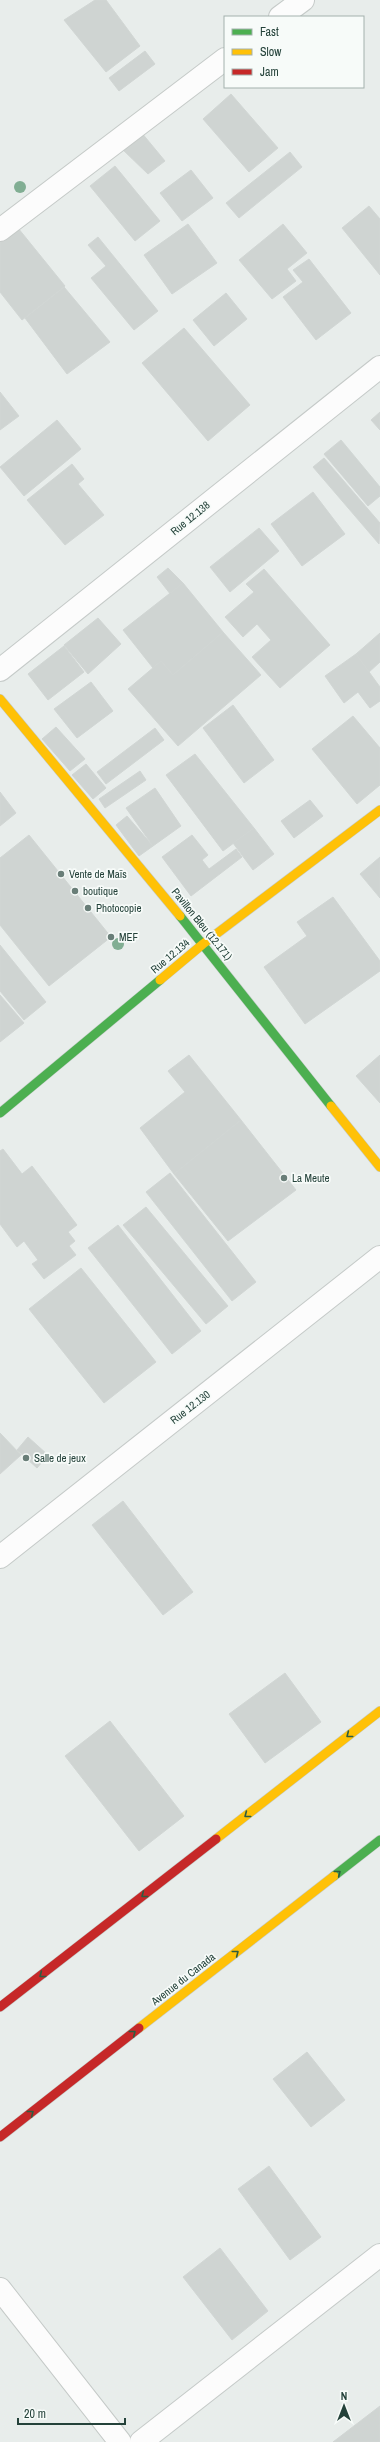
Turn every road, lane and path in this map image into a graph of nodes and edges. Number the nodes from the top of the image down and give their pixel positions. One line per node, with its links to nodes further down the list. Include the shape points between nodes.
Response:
1 (303, 0): 2 (street)
2 (281, 16)
3 (224, 60): 4 (street)
4 (0, 230)
5 (380, 367): 6 (street, Rue 12.138)
6 (0, 670)
7 (0, 699): 9 (street, Pavillon Bleu (12.171))
8 (380, 810): 9 (street, Rue 12.134)
9 (203, 944): 10 (street, Rue 12.134); 11 (street, Pavillon Bleu (12.171))
10 (0, 1112)
11 (380, 1168)
12 (380, 1257): 13 (street, Rue 12.130)
13 (0, 1557)
14 (380, 1711): 16 (street, one-way to 16)
15 (380, 1840): 17 (street, Avenue du Canada, one-way to 15)
16 (0, 2007)
17 (0, 2137)
18 (380, 2255): 21 (street)
19 (0, 2289): 20 (street)
20 (120, 2442)
21 (141, 2442)

